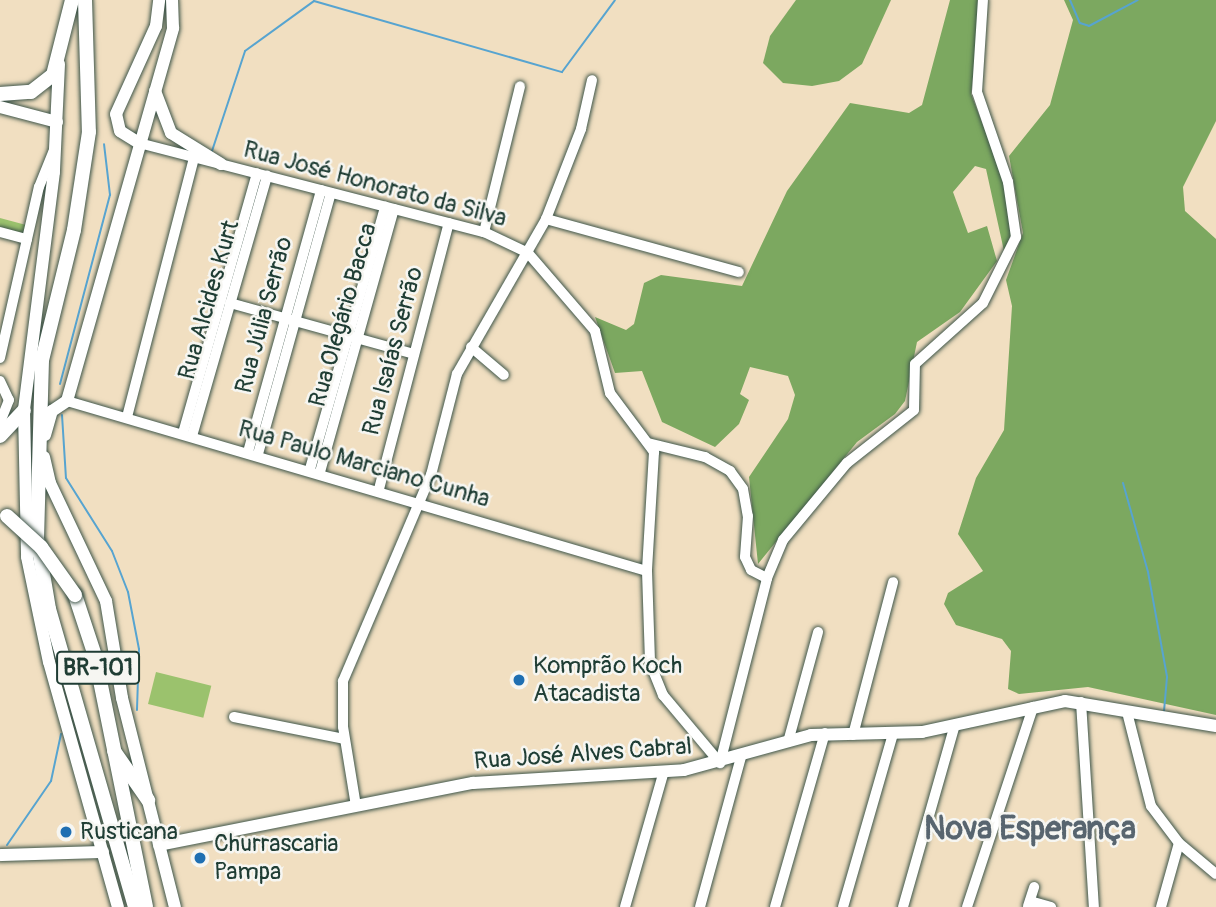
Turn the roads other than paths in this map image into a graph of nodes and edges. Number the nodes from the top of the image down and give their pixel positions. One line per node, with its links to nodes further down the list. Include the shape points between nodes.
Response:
1 (72, 0): 6 (highway)
2 (85, 0): 75 (highway, BR-101, via 89,130 74,230 42,360 37,538 51,617)
3 (159, 0): 12 (main road, via 156,26 116,114 120,131)
4 (173, 0): 9 (main road, via 173,28)
5 (983, 0): 47 (street, via 977,92 1008,182 1016,237 983,303 915,364 914,410 847,463 791,527)
6 (60, 61): 10 (highway, via 43,85); 11 (main road)
7 (592, 79): 19 (street, via 581,130)
8 (520, 86): 22 (street)
9 (155, 88): 12 (main road); 14 (main road, via 167,128)
10 (0, 104): 11 (main road)
11 (57, 121): 13 (main road)
12 (139, 143): 14 (street); 34 (main road)
13 (57, 145): 23 (street); 35 (main road)
14 (190, 154): 15 (main road); 36 (street)
15 (221, 164): 16 (street, Rua José Honorato da Silva)
16 (262, 175): 17 (street, Rua José Honorato da Silva); 26 (street, Rua Alcides Kurt)
17 (326, 191): 18 (street, Rua José Honorato da Silva); 27 (street, Rua Júlia Serrão)
18 (390, 208): 20 (street, Rua José Honorato da Silva); 28 (street, Rua Olegário Bacca)
19 (546, 219): 24 (street); 25 (street)
20 (449, 223): 22 (street, Rua José Honorato da Silva); 30 (street, Rua Isaías Serrão)
21 (0, 232): 23 (street)
22 (484, 233): 24 (street, Rua José Honorato da Silva)
23 (27, 239): 31 (street)
24 (528, 253): 29 (street); 40 (street, Rua José Honorato da Silva, via 595,331 610,393)
25 (739, 272)
26 (226, 306): 27 (street); 38 (street, Rua Alcides Kurt)
27 (290, 319): 28 (street); 41 (street, Rua Júlia Serrão)
28 (353, 337): 30 (street); 42 (street, Rua Olegário Bacca)
29 (471, 347): 32 (street); 44 (street, via 454,384)
30 (414, 354): 43 (street, Rua Isaías Serrão)
31 (0, 358)
32 (504, 375)
33 (0, 381): 37 (street, via 9,408)
34 (68, 401): 36 (street, Rua Paulo Marciano Cunha); 65 (main road, via 47,421 46,474 106,601)
35 (24, 410): 39 (highway); 69 (main road, via 32,596)
36 (127, 418): 38 (street, Rua Paulo Marciano Cunha)
37 (0, 422)
38 (187, 435): 41 (street, Rua Paulo Marciano Cunha)
39 (0, 436)
40 (648, 443): 46 (street, Rua José Honorato da Silva, via 657,469); 47 (street, via 705,457 730,471 743,489 748,516 745,557 751,570)
41 (253, 453): 42 (street, Rua Paulo Marciano Cunha)
42 (315, 471): 43 (street, Rua Paulo Marciano Cunha)
43 (379, 489): 44 (street, Rua Paulo Marciano Cunha)
44 (421, 501): 46 (street, Rua Paulo Marciano Cunha); 59 (street, via 343,681)
45 (3, 513): 61 (highway, BR-101, bridge, via 54,562 75,595 95,656)
46 (647, 571): 63 (street, Rua José Honorato da Silva, via 653,677)
47 (767, 578): 63 (street)
48 (893, 582): 57 (street)
49 (818, 632): 60 (street)
50 (1081, 702): 51 (main road, Rua José Alves Cabral); 52 (main road, Rua José Alves Cabral); 85 (street)
51 (1033, 707): 55 (main road, Rua José Alves Cabral); 83 (street)
52 (1128, 712): 54 (main road, Rua José Alves Cabral); 67 (street, via 1145,793)
53 (234, 717): 59 (street)
54 (1216, 726)
55 (954, 727): 58 (main road, Rua José Alves Cabral); 82 (street)
56 (825, 733): 57 (main road, Rua José Alves Cabral); 60 (main road, Rua José Alves Cabral); 80 (street)
57 (853, 734): 58 (main road, Rua José Alves Cabral)
58 (892, 734): 81 (street)
59 (344, 739): 66 (street)
60 (788, 742): 62 (main road, Rua José Alves Cabral)
61 (109, 744): 65 (highway); 76 (highway, BR-101)
62 (741, 757): 63 (main road, Rua José Alves Cabral); 79 (street)
63 (720, 763): 64 (main road, Rua José Alves Cabral)
64 (664, 771): 66 (main road, Rua José Alves Cabral, via 486,782); 78 (street)
65 (148, 800): 68 (main road)
66 (356, 806): 68 (main road, Rua José Alves Cabral)
67 (1179, 843): 71 (street); 86 (street)
68 (159, 845): 77 (main road)
69 (103, 852): 70 (main road); 74 (main road)
70 (0, 855)
71 (1216, 874)
72 (1034, 887): 73 (street)
73 (1029, 904): 84 (street)
74 (118, 907)
75 (135, 907)
76 (146, 907)
77 (175, 907)
78 (625, 907)
79 (700, 907)
80 (775, 907)
81 (843, 907)
82 (903, 907)
83 (967, 907)
84 (1051, 907)
85 (1094, 907)
86 (1161, 907)

